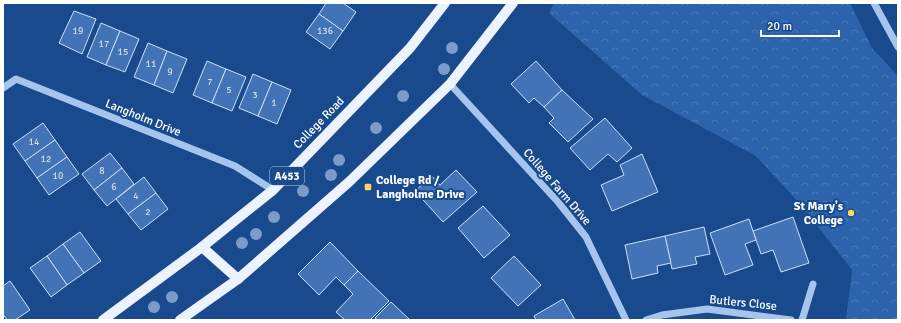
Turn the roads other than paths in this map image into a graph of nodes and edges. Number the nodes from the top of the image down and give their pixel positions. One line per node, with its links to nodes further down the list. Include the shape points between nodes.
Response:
1 (445, 3): 7 (main road, College Road / A453, via 410,48)
2 (513, 3): 5 (main road)
3 (874, 3): 4 (street)
4 (898, 47)
5 (450, 84): 9 (main road, via 349,182); 13 (street, College Farm Drive, via 586,236)
6 (3, 88): 7 (street, Langholm Drive, via 16,79 235,166)
7 (273, 190): 8 (main road, College Road / A453)
8 (202, 247): 9 (main road); 11 (main road, College Road / A453)
9 (238, 279): 12 (main road)
10 (813, 284): 16 (street)
11 (103, 320)
12 (180, 320)
13 (626, 320)
14 (646, 320): 15 (street, Butlers Close, via 662,315 707,309)
15 (791, 320)
16 (802, 320)

